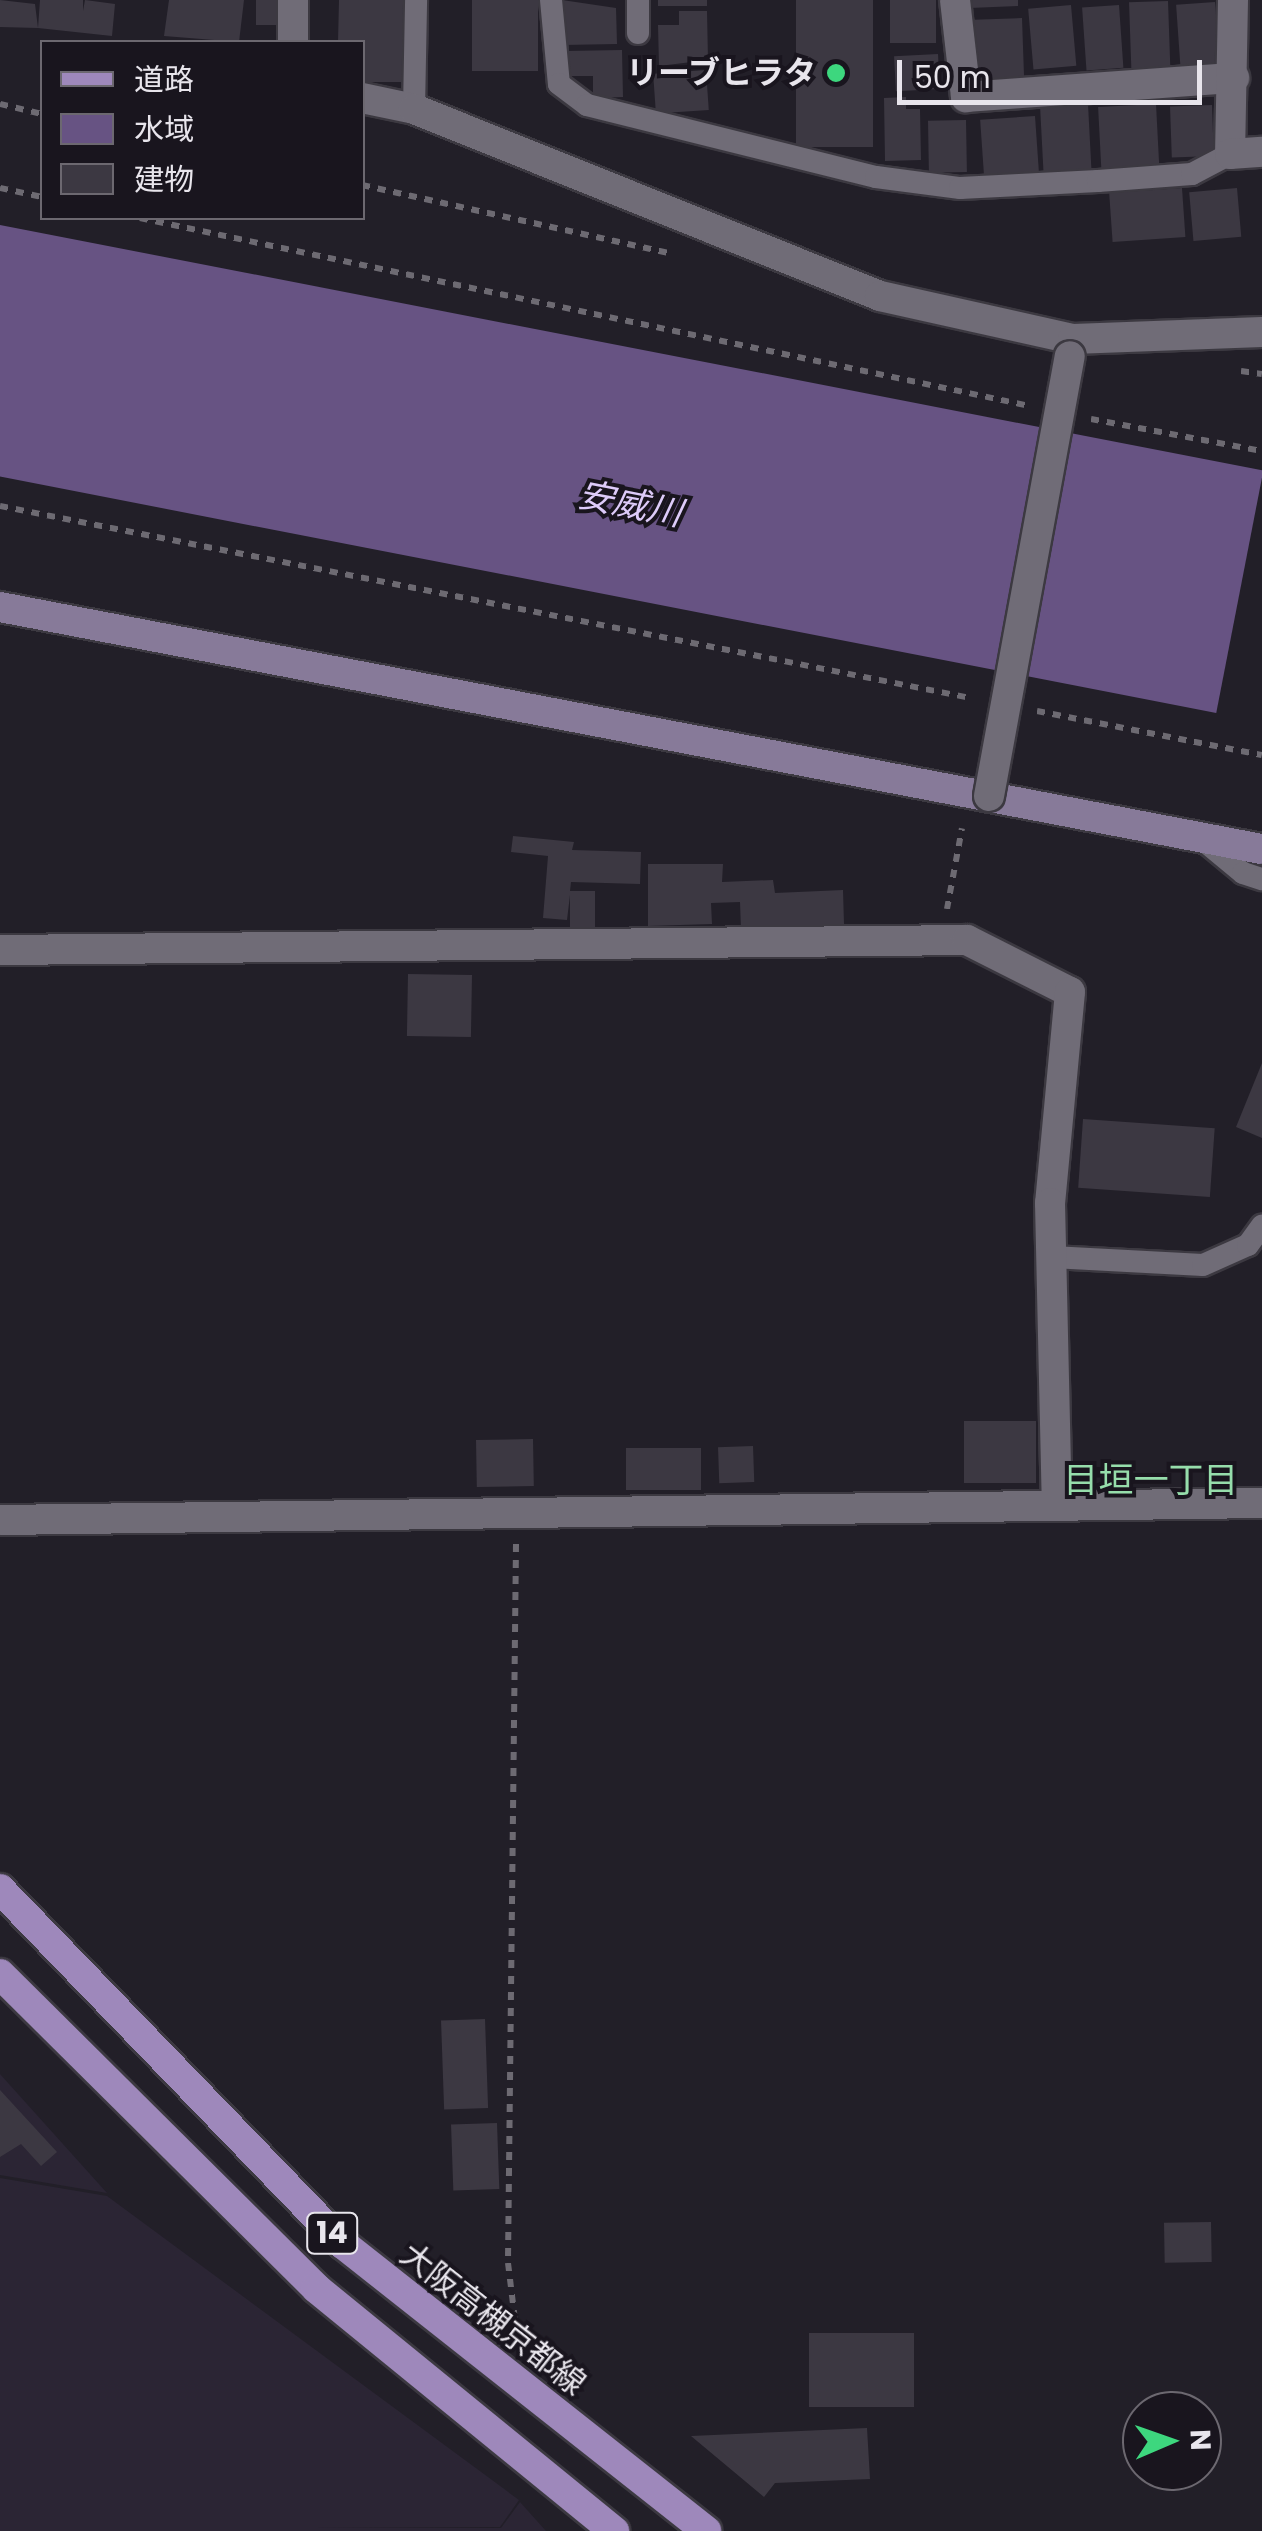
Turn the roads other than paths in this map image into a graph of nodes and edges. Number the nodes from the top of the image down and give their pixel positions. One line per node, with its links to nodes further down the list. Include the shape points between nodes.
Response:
1 (293, 0): 8 (street)
2 (416, 0): 11 (lane)
3 (550, 0): 13 (lane, via 559,84 587,105 876,177 960,188 1098,182 1192,174)
4 (638, 0): 7 (lane)
5 (955, 0): 9 (street, via 966,97)
6 (1233, 0): 9 (street)
7 (638, 33)
8 (293, 40)
9 (1234, 78): 13 (street)
10 (365, 99): 11 (street)
11 (414, 109): 15 (street, via 880,296)
12 (1262, 152): 13 (street)
13 (1230, 154)
14 (1262, 332): 15 (street)
15 (1072, 348): 17 (street, bridge)
16 (0, 607): 17 (street)
17 (979, 794): 18 (street)
18 (1199, 836): 19 (street); 20 (lane, via 1243,873)
19 (1262, 849)
20 (1262, 879)
21 (0, 950): 23 (street, via 967,940 1070,992)
22 (1262, 1226): 23 (lane, via 1248,1245 1203,1265)
23 (1052, 1257): 25 (street)
24 (1262, 1503): 25 (street)
25 (1057, 1505): 26 (street)
26 (0, 1520)
27 (0, 1890): 30 (main road, 大阪高槻京都線 / 14, via 342,2244)
28 (0, 1974): 29 (main road, 14, via 316,2288)
29 (614, 2531)
30 (706, 2531)

